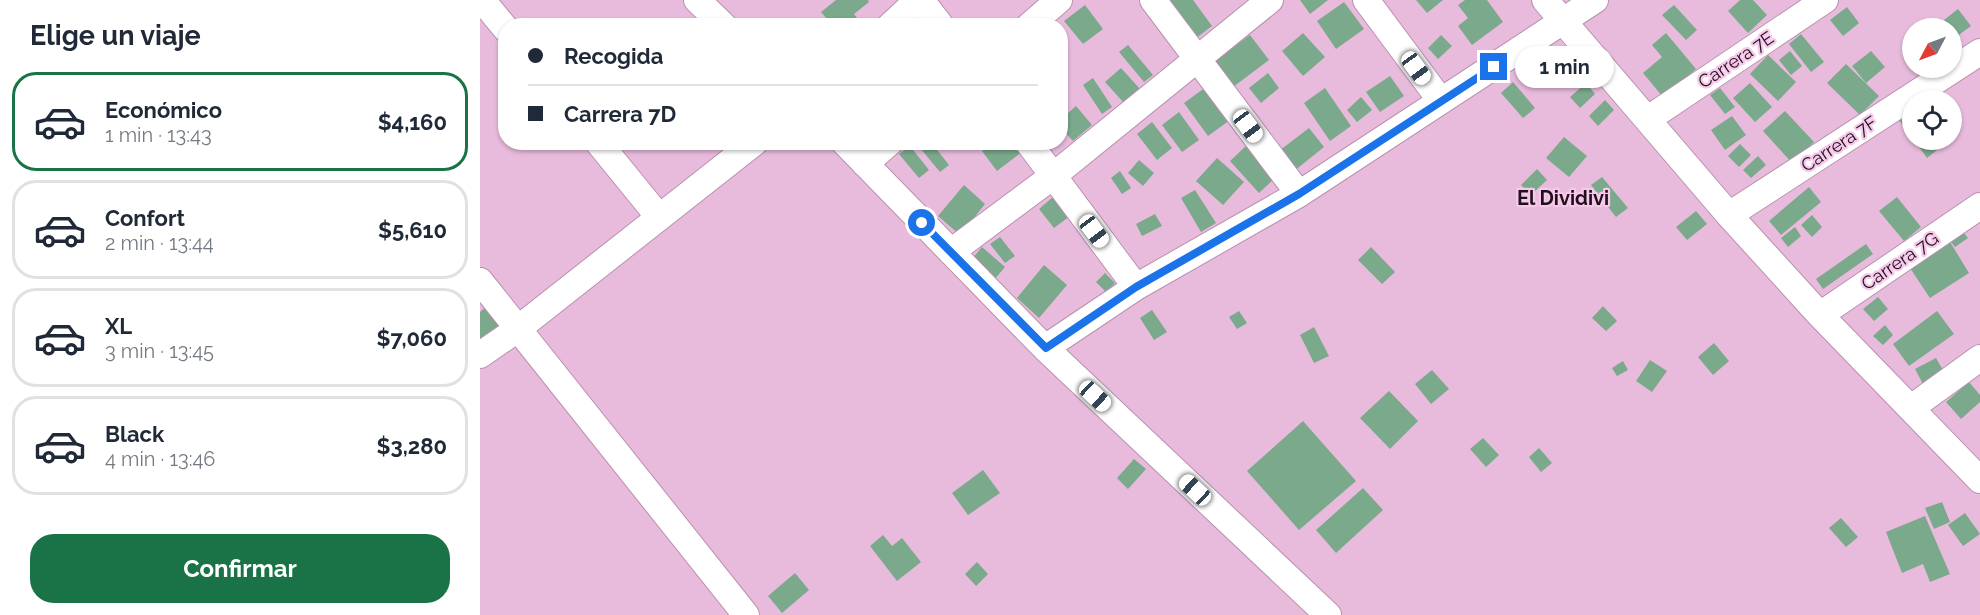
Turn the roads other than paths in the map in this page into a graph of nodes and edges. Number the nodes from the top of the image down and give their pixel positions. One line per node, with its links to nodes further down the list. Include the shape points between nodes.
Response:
1 (482, 0): 15 (street)
2 (697, 0): 11 (street)
3 (920, 0): 12 (street); 13 (street)
4 (1059, 0): 14 (street)
5 (1153, 0): 18 (street)
6 (1270, 0): 18 (street)
7 (1366, 0): 19 (street)
8 (1545, 0): 16 (street)
9 (1595, 0): 16 (street)
10 (1825, 0): 20 (street, Carrera 7E)
11 (716, 18)
12 (899, 18)
13 (935, 18)
14 (1038, 18)
15 (498, 19)
16 (1564, 21): 19 (street); 20 (street)
17 (1980, 52): 30 (street, Carrera 7F)
18 (1197, 59): 27 (street); 28 (street)
19 (1441, 101): 28 (street)
20 (1648, 119): 30 (street)
21 (605, 150): 31 (street)
22 (744, 150): 31 (street)
23 (852, 150): 26 (street)
24 (881, 150): 26 (street)
25 (1034, 150): 27 (street)
26 (865, 164): 32 (street)
27 (1053, 176): 32 (street); 34 (street)
28 (1299, 194): 34 (street)
29 (1980, 206): 35 (street, Carrera 7G)
30 (1729, 215): 35 (street)
31 (659, 217): 36 (street)
32 (951, 252): 37 (street)
33 (480, 281): 36 (street)
34 (1136, 287): 37 (street)
35 (1820, 315): 40 (street)
36 (519, 328): 38 (street); 42 (street)
37 (1046, 348): 43 (street)
38 (480, 355)
39 (1980, 358): 40 (street)
40 (1911, 408): 41 (street)
41 (1980, 480)
42 (746, 615)
43 (1328, 615)

